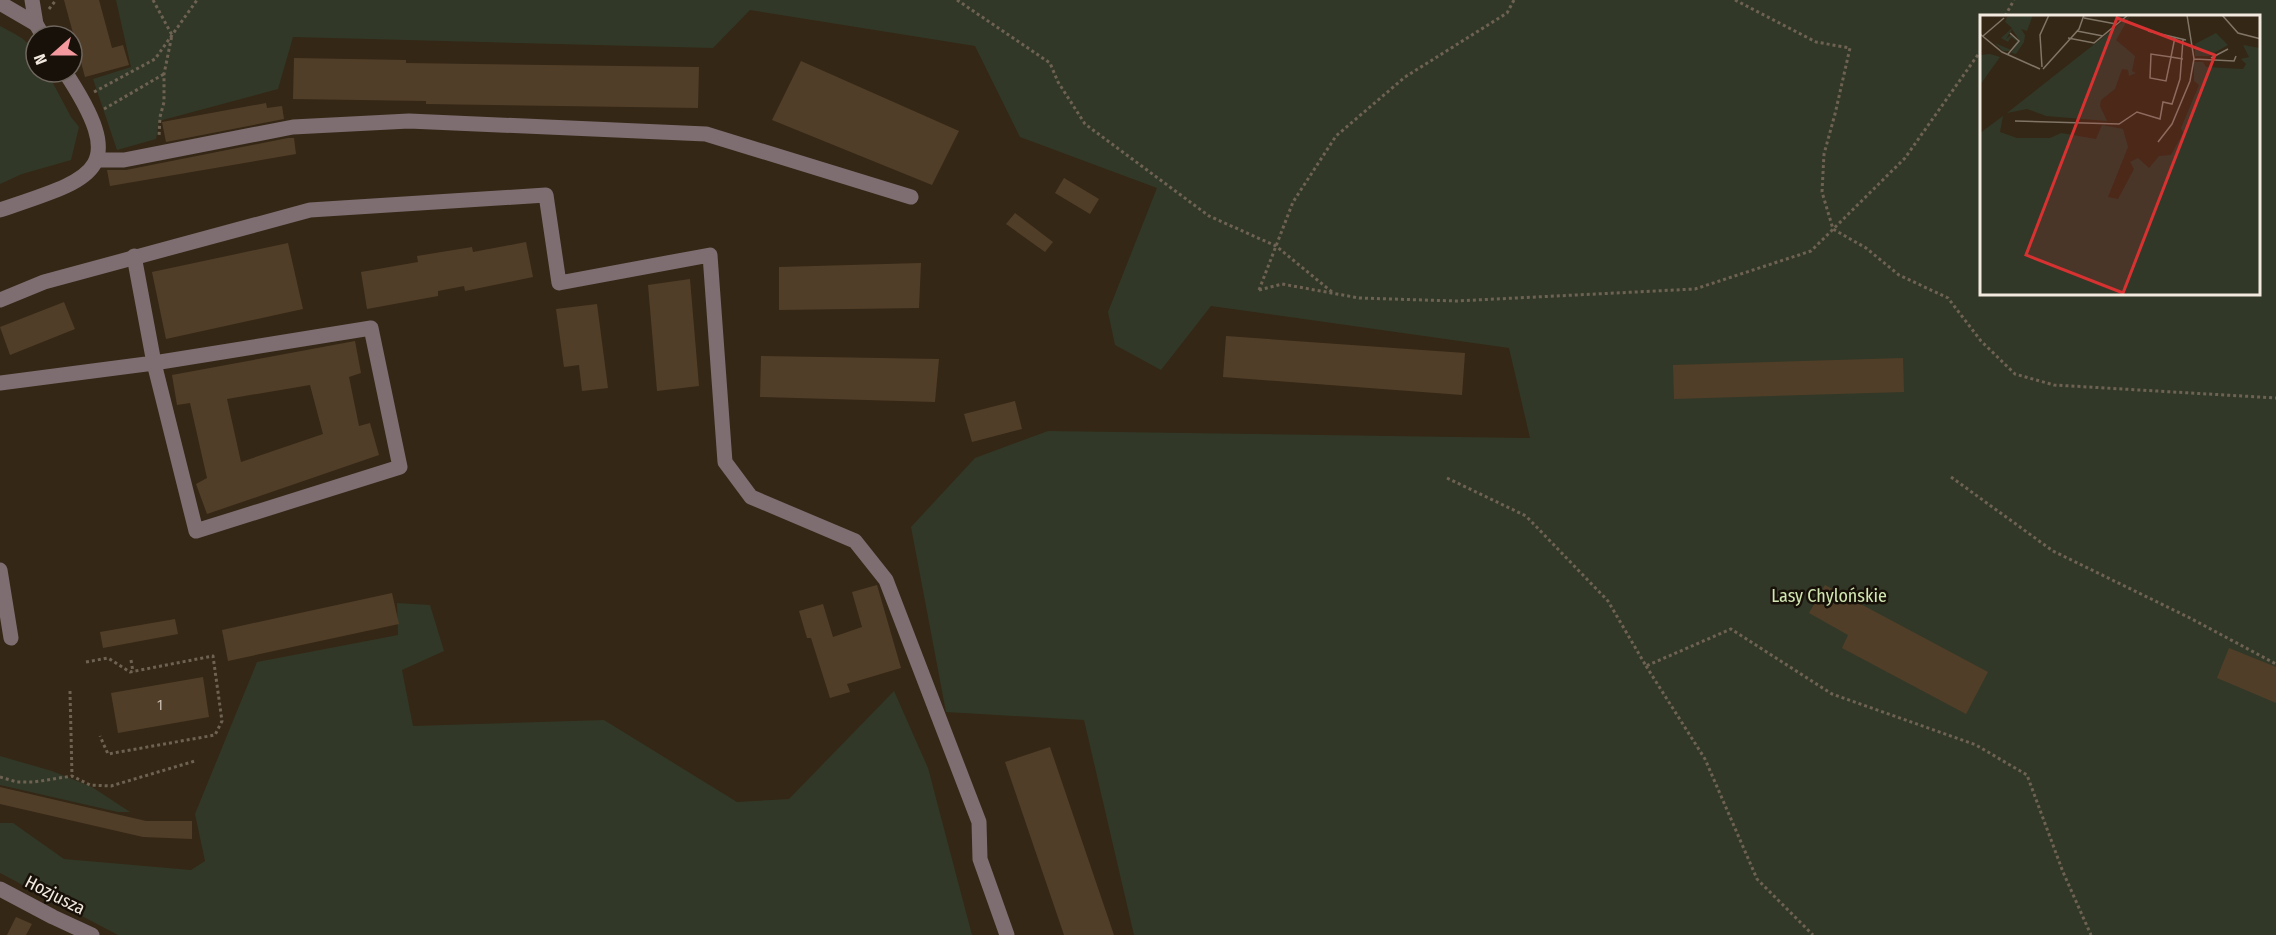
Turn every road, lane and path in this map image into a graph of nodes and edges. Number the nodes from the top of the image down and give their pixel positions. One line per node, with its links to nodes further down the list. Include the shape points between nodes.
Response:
1 (32, 0): 11 (street)
2 (153, 0): 12 (path)
3 (197, 0): 12 (path)
4 (957, 0): 23 (path, via 1050,63 1085,124 1209,216)
5 (1514, 0): 23 (path, via 1507,13 1405,77 1336,136 1293,202)
6 (1735, 0): 22 (path, via 1816,42 1850,48 1824,154 1822,192)
7 (2014, 0): 9 (path)
8 (0, 3): 10 (street)
9 (2006, 15)
10 (30, 24)
11 (38, 24)
12 (171, 35): 14 (path); 16 (path, via 155,59)
13 (1980, 52): 22 (path, via 1905,158)
14 (164, 74): 17 (path); 18 (path)
15 (72, 84): 19 (street, via 93,120 100,147)
16 (90, 94)
17 (101, 111)
18 (159, 153): 19 (street, via 124,160); 20 (street, via 293,127 409,121 706,134)
19 (97, 160): 21 (street, via 77,181)
20 (911, 197)
21 (0, 210)
22 (1833, 229): 25 (path, via 1811,251 1695,289 1456,301 1359,298); 29 (path, via 1866,248 1899,275 1948,298 1981,341 2015,374 2054,385)
23 (1276, 246): 25 (path); 25 (path, via 1259,290 1282,284)
24 (134, 256): 26 (street, via 44,282); 27 (street); 48 (street, via 310,210 546,195 559,283 710,255 725,462 751,497 855,541 886,580 979,822 980,859)
25 (1333, 293)
26 (0, 300)
27 (154, 363): 27 (street, via 371,328 400,467 196,531); 28 (street)
28 (0, 383)
29 (2276, 398)
30 (1951, 477): 36 (path, via 2053,551)
31 (1447, 478): 37 (path, via 1526,516 1608,601)
32 (0, 570): 33 (street)
33 (11, 638)
34 (131, 660): 38 (path)
35 (86, 662): 38 (path, via 108,658)
36 (2276, 664)
37 (1646, 666): 49 (path, via 1705,759 1757,879); 50 (path, via 1731,629 1832,694 1976,745 2027,775)
38 (133, 672): 40 (path, via 213,656 222,715 219,732 108,754)
39 (70, 691): 42 (path)
40 (100, 736)
41 (195, 760): 42 (path, via 111,786 90,785)
42 (72, 776): 43 (path, via 34,782)
43 (0, 777)
44 (0, 889): 45 (street, Hozjusza)
45 (52, 917): 46 (street); 47 (street, Hozjusza)
46 (56, 935)
47 (92, 935)
48 (1007, 935)
49 (1813, 935)
50 (2091, 935)

